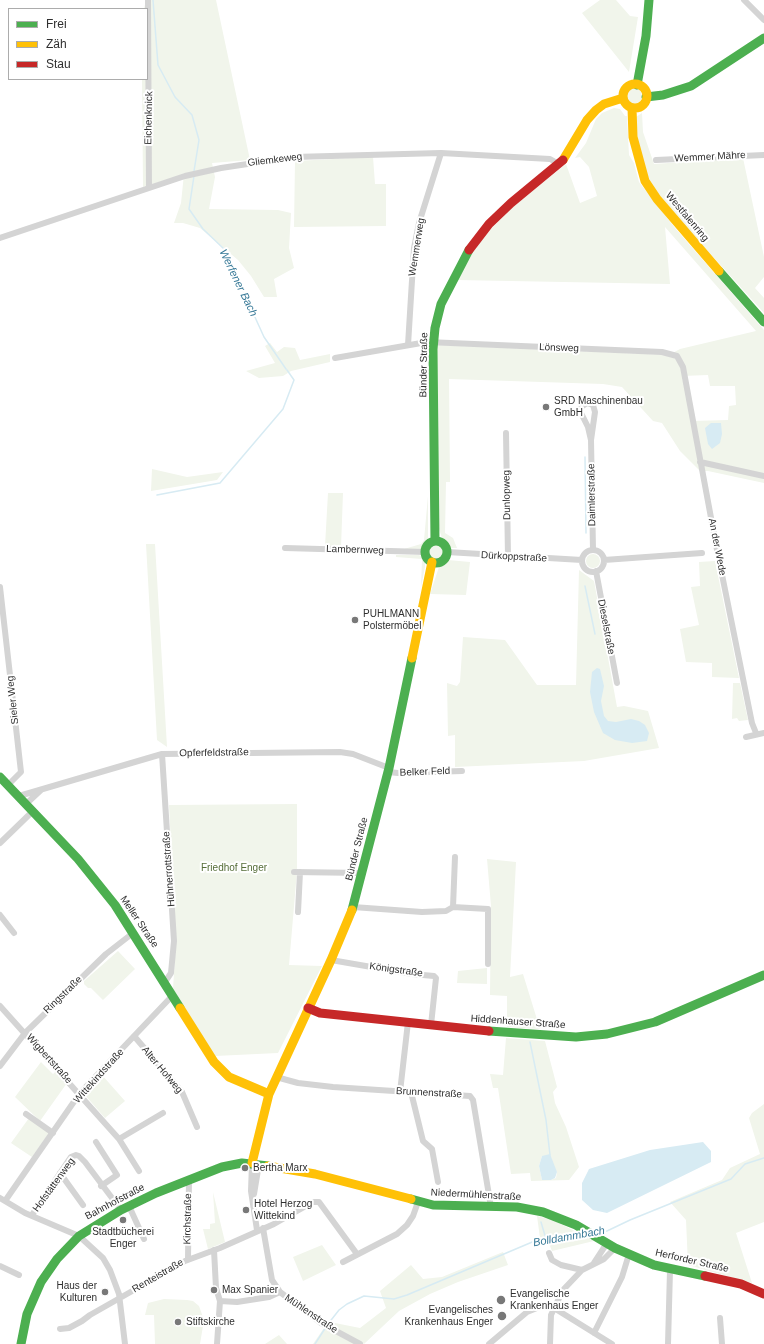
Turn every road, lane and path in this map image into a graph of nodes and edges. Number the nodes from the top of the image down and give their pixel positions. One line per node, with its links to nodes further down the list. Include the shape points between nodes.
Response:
1 (148, 0): 14 (street, Eichenknick)
2 (650, 0): 6 (street)
3 (744, 0): 4 (street)
4 (764, 20)
5 (764, 38): 7 (street, via 692,86 663,95)
6 (637, 85): 7 (street, via 642,88); 8 (street, via 626,88)
7 (646, 97): 9 (street, via 642,105)
8 (623, 98): 9 (street); 13 (street, Bünder Straße, via 604,104 591,115 576,143)
9 (632, 108): 16 (street, Westfalenring, via 633,137 645,181 657,199)
10 (441, 153): 13 (street, Gliemkeweg, via 550,159); 14 (street, Gliemkeweg, via 294,157 221,168); 18 (street, Wemmerweg, via 419,223 414,248)
11 (764, 154): 12 (street, Wemmer Mähre)
12 (656, 160)
13 (559, 164): 17 (street, Bünder Straße, via 511,203 471,246 441,304)
14 (149, 188): 15 (street, Gliemkeweg)
15 (0, 238)
16 (764, 322)
17 (434, 342): 18 (street, Lönsweg); 20 (street, Lönsweg, via 662,352 677,356); 25 (street, Bünder Straße)
18 (408, 345): 19 (street, Lönsweg)
19 (335, 358)
20 (680, 361): 23 (street, An der Wede)
21 (506, 433): 31 (street, Dunlopweg)
22 (591, 440): 22 (street, Daimlerstraße, via 595,412 593,405 586,403 580,411); 27 (street, Daimlerstraße)
23 (700, 462): 24 (street); 38 (street, An der Wede)
24 (764, 476)
25 (435, 541): 28 (street, via 429,544); 29 (street, via 445,546)
26 (285, 548): 28 (street, Lambernweg)
27 (593, 550): 32 (street, via 587,552); 33 (street, via 602,554)
28 (425, 552): 34 (street)
29 (447, 552): 31 (street, Dürkoppstraße); 34 (street, via 442,561)
30 (702, 553): 33 (street)
31 (508, 557): 32 (street, Dürkoppstraße)
32 (582, 560): 35 (street, via 586,569)
33 (604, 560): 35 (street, via 601,568)
34 (432, 562): 42 (street, Bünder Straße)
35 (596, 571): 37 (street, Dieselstraße)
36 (0, 587): 45 (street, Sieler Weg, via 21,772)
37 (617, 683)
38 (756, 733): 39 (street); 40 (street)
39 (764, 733)
40 (746, 737)
41 (162, 754): 42 (street, Opferfeldstraße, via 340,752 353,754); 46 (street, Opferfeldstraße); 61 (street, Hühnerrottstraße, via 174,941 171,973)
42 (389, 770): 43 (street, Belker Feld, via 398,773); 51 (street, Bünder Straße)
43 (462, 771)
44 (0, 776): 45 (street, Meller Straße)
45 (8, 785): 47 (street, Meller Straße)
46 (42, 788): 47 (street, Opferfeldstraße); 48 (street, Opferfeldstraße)
47 (19, 796): 48 (street, Meller Straße)
48 (29, 807): 49 (street, Opferfeldstraße); 57 (street, Meller Straße, via 97,882)
49 (0, 842)
50 (455, 857): 53 (street)
51 (363, 873): 52 (street, Bünder Straße); 54 (street, via 297,872)
52 (353, 907): 53 (street, via 423,912 446,911); 58 (street, Bünder Straße)
53 (453, 907): 59 (street, via 488,909)
54 (298, 912)
55 (0, 915): 56 (street)
56 (14, 933)
57 (133, 933): 61 (street, Meller Straße); 67 (street, Ringstraße, via 106,954)
58 (331, 960): 64 (street, Bünder Straße); 66 (street, Königstraße, via 434,976 436,978)
59 (488, 964)
60 (764, 974): 66 (street, Hiddenhauser Straße, via 654,1022 607,1034 576,1037 542,1036)
61 (164, 982): 62 (street, Meller Straße)
62 (173, 995): 68 (street, Wittekindstraße); 71 (street, Meller Straße, via 214,1062 230,1077)
63 (0, 1006): 67 (street, Wigbertstraße)
64 (308, 1008): 65 (street, Hiddenhauser Straße, via 320,1013); 70 (street, Bünder Straße)
65 (408, 1022): 66 (street, Hiddenhauser Straße); 72 (street)
66 (431, 1025)
67 (25, 1032): 69 (street, Ringstraße); 74 (street, Wigbertstraße)
68 (134, 1036): 74 (street, Wittekindstraße); 77 (street, Alter Hofweg, via 182,1092)
69 (0, 1066)
70 (276, 1077): 71 (street, Bünder Straße); 72 (street, Brunnenstraße, via 292,1082 333,1087)
71 (270, 1091): 81 (street, Bünder Straße)
72 (400, 1092): 73 (street, Brunnenstraße)
73 (411, 1092): 85 (street, via 423,1141 432,1149); 90 (street, Brunnenstraße, via 463,1094 473,1100)
74 (80, 1093): 78 (street, Wittekindstraße); 79 (street, Wigbertstraße)
75 (163, 1113): 79 (street)
76 (26, 1114): 78 (street)
77 (197, 1127)
78 (53, 1132): 87 (street, Wittekindstraße)
79 (120, 1139): 82 (street, Wigbertstraße)
80 (96, 1142): 86 (street, via 117,1175)
81 (255, 1164): 84 (street, Bahnhofstraße, via 222,1167); 88 (street, Niedermühlenstraße, via 315,1174); 93 (street, Bünder Straße, via 253,1202)
82 (139, 1171)
83 (60, 1174): 86 (street, Hofstättenweg, via 71,1158 79,1156); 89 (street); 92 (street, Hofstättenweg)
84 (189, 1179): 91 (street, Bahnhofstraße); 101 (street, Kirchstraße)
85 (438, 1182)
86 (101, 1186): 91 (street, Hofstättenweg)
87 (2, 1200): 92 (street)
88 (418, 1202): 90 (street, Niedermühlenstraße, via 456,1207); 99 (street, via 410,1221 397,1234)
89 (83, 1205)
90 (491, 1207): 96 (street, Niedermühlenstraße, via 517,1207 542,1212)
91 (125, 1208): 94 (street, Bahnhofstraße); 95 (street, Hofstättenweg)
92 (32, 1215): 94 (street)
93 (260, 1229): 97 (street, Renteistraße); 99 (street, Renteistraße, via 313,1202 319,1202); 108 (street, Mühlenstraße, via 272,1280)
94 (79, 1236): 110 (street, via 107,1264); 116 (street, Bahnhofstraße, via 57,1258 41,1282 28,1314)
95 (144, 1239)
96 (608, 1243): 100 (street, Herforder Straße); 103 (street); 103 (street, via 604,1259)
97 (214, 1250): 101 (street, Renteistraße); 111 (street, via 216,1288)
98 (548, 1253): 105 (street, via 552,1260 561,1265)
99 (357, 1254): 102 (street)
100 (629, 1254): 106 (street, Herforder Straße); 115 (street, via 622,1277)
101 (188, 1259): 110 (street, Renteistraße)
102 (343, 1262)
103 (593, 1265): 105 (street)
104 (0, 1266): 107 (street)
105 (582, 1270): 112 (street, via 563,1290)
106 (670, 1270): 109 (street, Herforder Straße, via 741,1284); 123 (street)
107 (19, 1275)
108 (280, 1292): 111 (street, via 269,1297 237,1302); 119 (street, Mühlenstraße, via 321,1323)
109 (764, 1294)
110 (120, 1298): 114 (street, Renteistraße, via 69,1328); 117 (street)
111 (220, 1301): 118 (street)
112 (554, 1308): 115 (street); 120 (street, via 542,1306 527,1312); 121 (street, via 550,1323)
113 (720, 1318): 124 (street)
114 (60, 1329)
115 (594, 1333): 122 (street)
116 (21, 1344)
117 (125, 1344)
118 (217, 1344)
119 (360, 1344)
120 (489, 1344)
121 (550, 1344)
122 (612, 1344)
123 (668, 1344)
124 (722, 1344)

